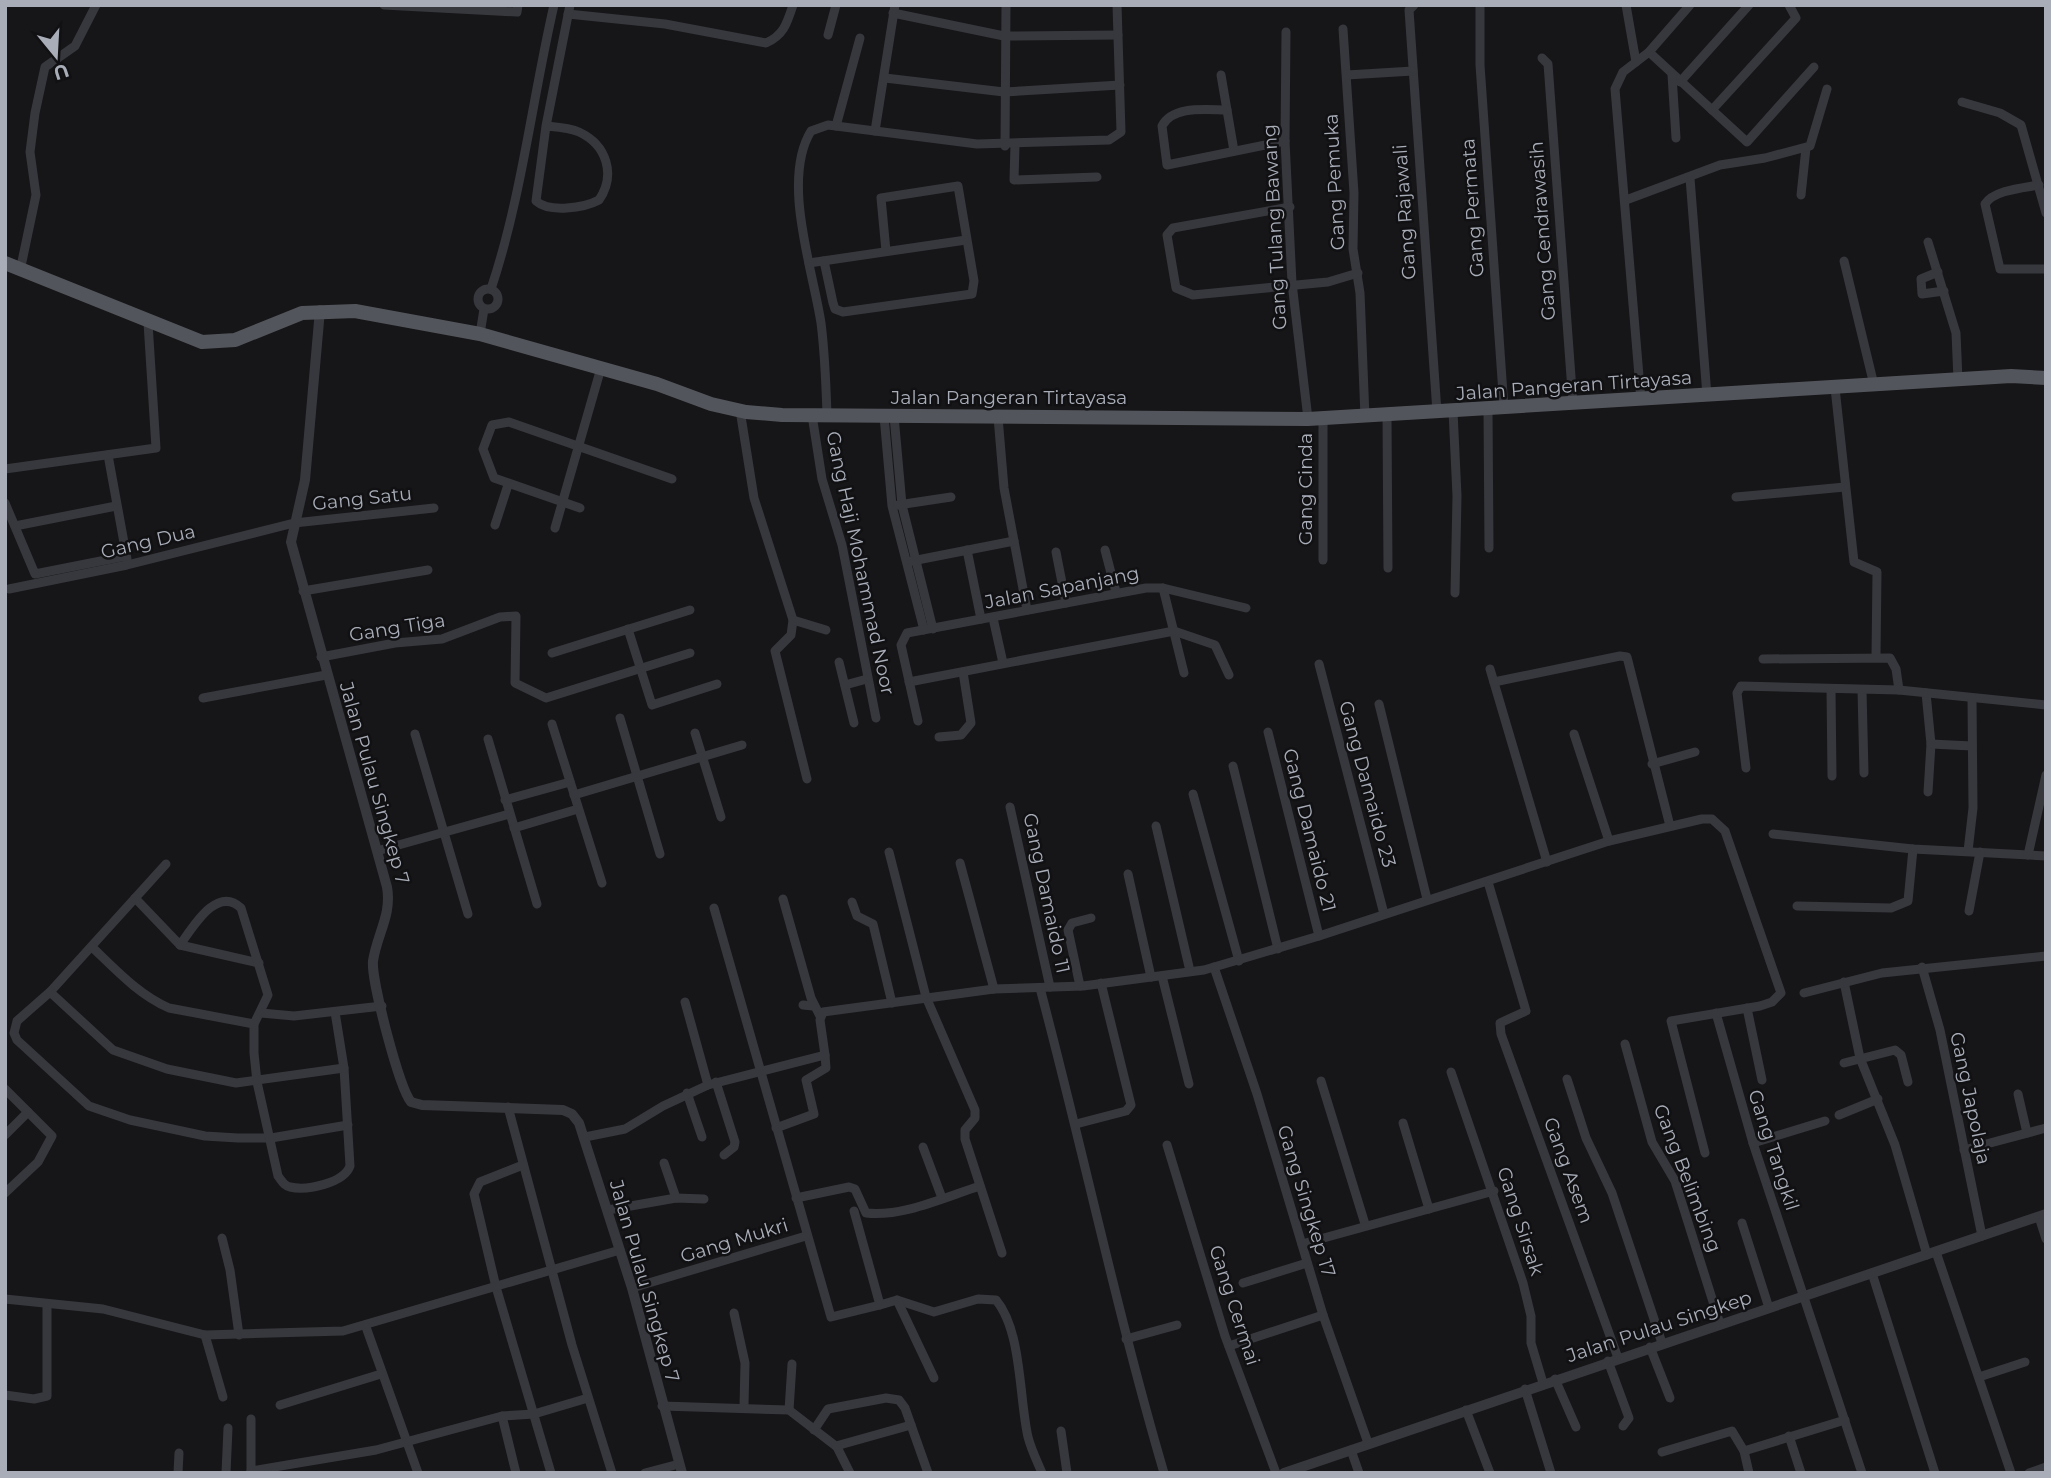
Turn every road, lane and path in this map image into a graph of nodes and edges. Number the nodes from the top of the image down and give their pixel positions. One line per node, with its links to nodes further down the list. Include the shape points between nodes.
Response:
1 (96, 5): 62 (street, via 75,46 46,67 30,152 36,195)
2 (384, 5): 13 (street)
3 (518, 5): 13 (street, via 517,12)
4 (554, 5): 66 (street, via 516,201)
5 (793, 5): 17 (street, via 784,30 766,43)
6 (836, 5): 20 (street)
7 (1006, 5): 22 (street)
8 (1117, 5): 21 (street)
9 (1480, 5): 80 (street, Gang Permata, via 1480,65)
10 (1690, 5): 24 (street)
11 (1749, 5): 32 (street)
12 (1789, 5): 38 (street, via 1796,18)
13 (420, 6)
14 (1628, 6): 26 (street)
15 (1411, 7): 28 (street, Gang Rajawali)
16 (894, 9): 22 (street); 31 (street)
17 (569, 10): 39 (street)
18 (1343, 29): 30 (street, Gang Pemuka)
19 (1286, 32): 43 (street, Gang Tulang Bawang)
20 (828, 35)
21 (1118, 35): 22 (street); 33 (street)
22 (1004, 36): 35 (street)
23 (860, 38): 40 (street)
24 (1649, 52): 26 (street); 32 (street)
25 (1542, 58): 79 (street, Gang Cendrawasih, via 1548,64)
26 (1636, 62): 51 (street, via 1623,72 1615,89)
27 (1814, 67): 38 (street, via 1747,142)
28 (1413, 71): 30 (street); 84 (street, Gang Rajawali)
29 (1221, 75): 37 (street)
30 (1347, 75): 64 (street, Gang Pemuka, via 1353,249)
31 (885, 78): 35 (street); 41 (street)
32 (1676, 78): 38 (street); 42 (street)
33 (1120, 85): 35 (street); 44 (street, via 1121,132 1115,138)
34 (1827, 89): 45 (street, via 1814,141)
35 (1004, 92): 44 (street)
36 (1962, 102): 49 (street, via 2000,113 2021,125)
37 (1227, 110): 46 (street); 46 (street, via 1169,116 1162,126 1167,165)
38 (1712, 110)
39 (546, 125): 39 (street, via 538,204 573,207 599,200 609,175 605,156 578,131)
40 (836, 126): 41 (street); 60 (street, Gang Haji Mohammad Noor, via 821,125 811,131 801,159 799,200)
41 (875, 131): 44 (street)
42 (1676, 138)
43 (1285, 141): 46 (street); 52 (street, Gang Tulang Bawang)
44 (1010, 145): 47 (street, via 1014,180)
45 (1806, 148): 48 (street, via 1720,165); 50 (street)
46 (1234, 151)
47 (1097, 177)
48 (1690, 178): 51 (street); 77 (street)
49 (2039, 185): 53 (street); 61 (street, via 2001,194 1985,204 2000,269)
50 (1801, 195)
51 (1626, 200): 78 (street)
52 (1290, 207): 65 (street, Gang Tulang Bawang); 65 (street, via 1184,225 1167,235 1176,288 1186,295)
53 (2046, 213)
54 (966, 240): 56 (street); 56 (street, via 958,186 906,192 885,195 879,203); 57 (street, via 975,289 966,296 843,312 835,309)
55 (1928, 242): 63 (street)
56 (887, 251): 57 (street)
57 (824, 261): 60 (street)
58 (1844, 261): 75 (street)
59 (5, 263): 62 (main road, Jalan Pangeran Tirtayasa)
60 (809, 263): 85 (street, Gang Haji Mohammad Noor, via 826,358)
61 (2046, 269)
62 (20, 271): 70 (main road, Jalan Pangeran Tirtayasa)
63 (1938, 272): 67 (street); 67 (street, via 1921,279 1922,294)
64 (1358, 273): 65 (street, via 1328,282); 89 (street, Gang Pemuka)
65 (1292, 283): 91 (street, Gang Tulang Bawang)
66 (491, 289): 68 (street, via 478,297); 68 (street, via 498,302)
67 (1944, 291): 74 (street, via 1956,333)
68 (485, 309): 71 (street)
69 (320, 310): 70 (main road, Jalan Pangeran Tirtayasa, via 219,342 202,342); 71 (main road, Jalan Pangeran Tirtayasa, via 385,315); 106 (street, Jalan Pulau Singkep 7, via 305,480)
70 (148, 323): 93 (street, via 156,447)
71 (480, 334): 72 (main road, Jalan Pangeran Tirtayasa)
72 (601, 368): 82 (main road, Jalan Pangeran Tirtayasa); 92 (street)
73 (2046, 378): 74 (main road, Jalan Pangeran Tirtayasa)
74 (1958, 380): 75 (main road, Jalan Pangeran Tirtayasa)
75 (1874, 385): 76 (main road, Jalan Pangeran Tirtayasa)
76 (1835, 388): 77 (main road, Jalan Pangeran Tirtayasa); 97 (street)
77 (1707, 396): 78 (main road, Jalan Pangeran Tirtayasa)
78 (1641, 400): 79 (main road, Jalan Pangeran Tirtayasa)
79 (1573, 404): 80 (main road, Jalan Pangeran Tirtayasa)
80 (1504, 408): 81 (main road, Jalan Pangeran Tirtayasa)
81 (1488, 409): 83 (main road, Jalan Pangeran Tirtayasa); 111 (street)
82 (740, 410): 85 (main road, Jalan Pangeran Tirtayasa); 130 (street, via 754,498)
83 (1453, 411): 84 (main road, Jalan Pangeran Tirtayasa); 124 (street)
84 (1437, 412): 86 (main road, Jalan Pangeran Tirtayasa)
85 (819, 415): 87 (main road, Jalan Pangeran Tirtayasa); 150 (street, Gang Haji Mohammad Noor, via 822,479 842,545)
86 (1387, 415): 89 (main road, Jalan Pangeran Tirtayasa); 118 (street)
87 (889, 416): 88 (main road, Jalan Pangeran Tirtayasa); 102 (street)
88 (998, 417): 91 (main road, Jalan Pangeran Tirtayasa); 110 (street, via 1003,488)
89 (1365, 417): 90 (main road, Jalan Pangeran Tirtayasa)
90 (1323, 418): 91 (main road, Jalan Pangeran Tirtayasa); 115 (street, Gang Cinda)
91 (1308, 419)
92 (580, 445): 95 (street); 96 (street, via 509,422 492,425 483,449 494,478); 100 (street)
93 (107, 455): 94 (street); 103 (street)
94 (5, 469)
95 (672, 479)
96 (508, 485): 100 (street); 107 (street)
97 (1845, 487): 99 (street); 138 (street, via 1854,562 1877,572)
98 (951, 497): 102 (street)
99 (1736, 497)
100 (562, 499): 105 (street); 109 (street)
101 (5, 503): 108 (street)
102 (897, 505): 117 (street)
103 (116, 506): 108 (street); 116 (street)
104 (434, 508): 106 (street, Gang Satu)
105 (580, 508)
106 (294, 523): 116 (street, Gang Dua); 122 (street, Jalan Pulau Singkep 7, via 291,542)
107 (495, 525)
108 (15, 526): 116 (street, via 35,574)
109 (555, 528)
110 (1014, 541): 112 (street); 128 (street)
111 (1489, 548)
112 (967, 550): 117 (street); 131 (street)
113 (1105, 550): 123 (street)
114 (1056, 552): 125 (street)
115 (1323, 559)
116 (127, 560): 121 (street, Gang Dua)
117 (911, 561): 133 (street)
118 (1388, 568)
119 (428, 570): 122 (street)
120 (1163, 588): 123 (street, Jalan Sapanjang); 126 (street, Jalan Sapanjang); 135 (street)
121 (9, 589)
122 (303, 591): 139 (street, Jalan Pulau Singkep 7)
123 (1116, 592): 125 (street, Jalan Sapanjang)
124 (1455, 593)
125 (1066, 603): 128 (street, Jalan Sapanjang)
126 (1246, 608)
127 (690, 610): 132 (street)
128 (1027, 610): 129 (street, Jalan Sapanjang)
129 (993, 618): 131 (street, Jalan Sapanjang); 142 (street)
130 (793, 620): 134 (street); 186 (street, via 791,635 775,651)
131 (981, 620): 133 (street, Jalan Sapanjang)
132 (628, 629): 136 (street); 144 (street)
133 (928, 629): 151 (street, via 907,633 901,645)
134 (826, 630)
135 (1174, 631): 142 (street); 147 (street); 149 (street, via 1215,645)
136 (552, 653)
137 (690, 653): 144 (street)
138 (1876, 656): 140 (street); 157 (street, via 1892,659)
139 (321, 657): 144 (street, Gang Tiga, via 442,639 500,617 516,616 515,683 546,698); 148 (street, Jalan Pulau Singkep 7)
140 (1763, 659)
141 (839, 662): 154 (street)
142 (1003, 663): 146 (street)
143 (1319, 664): 225 (street, Gang Damaido 23)
144 (640, 668): 153 (street, via 652,705)
145 (1490, 669): 152 (street)
146 (963, 672): 151 (street); 172 (street, via 971,723 961,736)
147 (1184, 673)
148 (327, 675): 159 (street); 203 (street, Jalan Pulau Singkep 7)
149 (1229, 676)
150 (866, 679): 154 (street); 164 (street, Gang Haji Mohammad Noor)
151 (909, 682): 165 (street)
152 (1494, 682): 179 (street, via 1627,657); 210 (street)
153 (717, 684)
154 (845, 685): 166 (street)
155 (1831, 689): 156 (street); 181 (street, via 1738,688); 185 (street)
156 (1862, 690): 157 (street); 182 (street)
157 (1899, 690): 158 (street)
158 (1926, 693): 160 (street); 174 (street)
159 (203, 698)
160 (1972, 698): 162 (street); 176 (street)
161 (1379, 704): 218 (street)
162 (2046, 705)
163 (620, 718): 184 (street)
164 (876, 718)
165 (918, 720)
166 (854, 723)
167 (552, 724): 187 (street)
168 (1268, 732): 227 (street, Gang Damaido 21)
169 (695, 733): 178 (street)
170 (415, 734): 199 (street)
171 (1574, 734): 201 (street)
172 (939, 737)
173 (488, 739): 191 (street)
174 (1931, 744): 176 (street); 188 (street)
175 (742, 745): 178 (street)
176 (1972, 746): 204 (street)
177 (1695, 752): 179 (street)
178 (702, 757): 184 (street); 195 (street)
179 (1652, 764): 197 (street)
180 (1233, 766): 230 (street)
181 (1746, 768)
182 (1864, 773)
183 (2046, 775): 208 (street)
184 (639, 776): 190 (street); 207 (street)
185 (1832, 776)
186 (807, 779)
187 (570, 782): 190 (street); 191 (street)
188 (1928, 792)
189 (1193, 794): 232 (street)
190 (574, 795): 193 (street)
191 (505, 800): 194 (street)
192 (1010, 807): 242 (street, Gang Damaido 11)
193 (578, 809): 198 (street); 215 (street)
194 (509, 814): 198 (street); 199 (street)
195 (721, 817)
196 (1156, 826): 236 (street)
197 (1670, 826): 201 (street); 252 (street, via 1712,819 1725,831 1781,989 1772,1002)
198 (513, 828): 220 (street)
199 (444, 833): 203 (street); 224 (street)
200 (1773, 834): 202 (street)
201 (1609, 841): 210 (street)
202 (1913, 849): 204 (street); 221 (street, via 1905,904 1891,908)
203 (377, 851): 250 (street, Jalan Pulau Singkep 7, via 390,910 372,964)
204 (1968, 851): 206 (street)
205 (889, 852): 246 (street)
206 (1980, 852): 208 (street); 223 (street)
207 (660, 855)
208 (2028, 855): 209 (street)
209 (2046, 856)
210 (1547, 862): 214 (street)
211 (960, 863): 243 (street)
212 (166, 864): 216 (street)
213 (1128, 874): 238 (street)
214 (1488, 882): 218 (street); 342 (street, Gang Asem, via 1525,1009 1500,1023 1501,1034)
215 (602, 883)
216 (135, 898): 228 (street); 229 (street)
217 (783, 899): 251 (street)
218 (1427, 900): 225 (street)
219 (852, 902): 248 (street, via 857,916 873,924)
220 (537, 904)
221 (1797, 906)
222 (714, 908): 263 (street)
223 (1969, 911)
224 (468, 914)
225 (1384, 914): 227 (street)
226 (1091, 918): 241 (street, via 1072,923 1068,930)
227 (1319, 936): 230 (street)
228 (180, 945): 233 (street); 233 (street, via 203,914 233,900 247,920)
229 (92, 947): 244 (street); 257 (street, via 137,990 158,1002)
230 (1278, 948): 232 (street)
231 (2046, 956): 235 (street)
232 (1239, 961): 234 (street)
233 (259, 963): 254 (street, via 268,995)
234 (1214, 967): 236 (street); 315 (street, Gang Singkep 17)
235 (1922, 967): 239 (street); 293 (street, Gang Japolaja)
236 (1190, 971): 237 (street)
237 (1162, 976): 238 (street); 271 (street)
238 (1151, 977): 240 (street)
239 (1844, 982): 245 (street); 260 (street)
240 (1101, 983): 241 (street); 281 (street, via 1131,1105 1126,1111)
241 (1080, 986): 242 (street)
242 (1045, 988): 243 (street); 281 (street, Gang Damaido 11)
243 (994, 989): 246 (street)
244 (50, 992): 268 (street, via 121,1055 195,1076); 289 (street, via 17,1021 17,1040 89,1106 205,1136)
245 (1804, 993)
246 (926, 997): 248 (street); 298 (street, via 975,1110 964,1134)
247 (685, 1002): 270 (street)
248 (892, 1003): 256 (street)
249 (803, 1005): 251 (street)
250 (382, 1006): 253 (street); 276 (street, Jalan Pulau Singkep 7, via 400,1080 411,1102)
251 (813, 1006): 256 (street)
252 (1746, 1008): 255 (street); 266 (street)
253 (335, 1012): 254 (street); 262 (street)
254 (261, 1013): 257 (street)
255 (1716, 1013): 290 (street, Gang Tangkil); 294 (street, via 1671,1021)
256 (820, 1016): 259 (street)
257 (254, 1024): 268 (street)
258 (1625, 1044): 333 (street, Gang Belimbing, via 1652,1142 1675,1181)
259 (825, 1055): 263 (street); 283 (street, via 825,1070 806,1080 814,1114)
260 (1860, 1058): 261 (street); 269 (street, via 1895,1050 1901,1055); 275 (street)
261 (1844, 1063)
262 (344, 1068): 268 (street); 282 (street)
263 (759, 1072): 270 (street); 283 (street)
264 (1451, 1072): 299 (street, Gang Sirsak)
265 (1567, 1079): 339 (street, Gang Asem, via 1586,1138 1612,1193)
266 (1762, 1080)
267 (1321, 1081): 310 (street)
268 (257, 1082): 289 (street)
269 (1908, 1082)
270 (712, 1083): 273 (street); 295 (street, via 735,1142)
271 (1189, 1084)
272 (5, 1089): 277 (street)
273 (687, 1093): 287 (street, via 631,1127); 288 (street)
274 (2018, 1094): 285 (street)
275 (1878, 1099): 278 (street); 318 (street)
276 (508, 1107): 287 (street, Jalan Pulau Singkep 7, via 563,1110 572,1114); 297 (street)
277 (28, 1112): 286 (street); 300 (street, via 52,1136 38,1162)
278 (1839, 1115)
279 (1825, 1121): 290 (street)
280 (1403, 1123): 305 (street)
281 (1076, 1124): 338 (street, Gang Damaido 11)
282 (348, 1125): 289 (street); 289 (street, via 350,1166 339,1181 293,1188 284,1185)
283 (776, 1128): 302 (street)
284 (2046, 1128): 285 (street)
285 (2027, 1133): 293 (street)
286 (5, 1135)
287 (584, 1137): 306 (street, Jalan Pulau Singkep 7)
288 (702, 1137)
289 (271, 1138)
290 (1753, 1143): 325 (street, Gang Tangkil)
291 (1167, 1145): 340 (street, Gang Cermai)
292 (923, 1147): 303 (street)
293 (1964, 1150): 312 (street, Gang Japolaja)
294 (1705, 1153)
295 (724, 1154)
296 (664, 1163): 301 (street)
297 (523, 1165): 320 (street); 323 (street, via 474,1188)
298 (980, 1186): 303 (street); 317 (street)
299 (1494, 1191): 305 (street); 349 (street, Gang Sirsak, via 1523,1283 1531,1316 1531,1343)
300 (5, 1193)
301 (676, 1198): 304 (street); 306 (street)
302 (796, 1198): 303 (street, via 849,1187 855,1189 866,1213 875,1214); 311 (street)
303 (942, 1198)
304 (704, 1199)
305 (1429, 1209): 310 (street)
306 (608, 1210): 316 (street, Jalan Pulau Singkep 7)
307 (854, 1211): 329 (street)
308 (2042, 1216): 312 (street, Jalan Pulau Singkep); 314 (street)
309 (1742, 1223): 330 (street)
310 (1365, 1224): 315 (street)
311 (806, 1236): 324 (street, Gang Mukri); 329 (street, via 828,1315)
312 (1982, 1236): 318 (street, Jalan Pulau Singkep)
313 (222, 1238): 337 (street)
314 (2046, 1239)
315 (1302, 1244): 319 (street, Gang Singkep 17)
316 (620, 1250): 320 (street); 324 (street, Jalan Pulau Singkep 7)
317 (1002, 1253)
318 (1931, 1253): 321 (street, Jalan Pulau Singkep); 346 (street)
319 (1307, 1263): 322 (street); 332 (street, Gang Singkep 17)
320 (552, 1272): 323 (street); 353 (street)
321 (1874, 1272): 325 (street, Jalan Pulau Singkep); 401 (street)
322 (1243, 1283)
323 (496, 1287): 335 (street); 360 (street)
324 (632, 1288): 356 (street, Jalan Pulau Singkep 7)
325 (1804, 1296): 330 (street, Jalan Pulau Singkep); 363 (street, Gang Tangkil)
326 (5, 1299): 328 (street)
327 (897, 1300): 329 (street); 347 (street); 390 (street, via 934,1312 978,1299 996,1300 1019,1367 1028,1437)
328 (47, 1304): 336 (street, via 103,1309); 351 (street, via 47,1396)
329 (880, 1306)
330 (1769, 1308): 333 (street, Jalan Pulau Singkep)
331 (734, 1313): 357 (street, via 745,1363)
332 (1323, 1315): 340 (street); 372 (street, Gang Singkep 17)
333 (1720, 1324): 339 (street, Jalan Pulau Singkep)
334 (1177, 1325): 338 (street)
335 (366, 1327): 337 (street); 345 (street)
336 (205, 1335): 337 (street); 352 (street)
337 (239, 1335)
338 (1126, 1339): 392 (street, Gang Damaido 11)
339 (1662, 1343): 341 (street, Jalan Pulau Singkep)
340 (1229, 1346): 393 (street, Gang Cermai)
341 (1650, 1347): 342 (street, Jalan Pulau Singkep); 354 (street)
342 (1613, 1360): 348 (street, Jalan Pulau Singkep); 365 (street, via 1629,1418)
343 (2025, 1362): 346 (street)
344 (792, 1364): 359 (street)
345 (381, 1374): 355 (street); 371 (street)
346 (1979, 1377): 402 (street)
347 (934, 1378)
348 (1555, 1379): 349 (street, Jalan Pulau Singkep); 367 (street)
349 (1544, 1383): 350 (street, Jalan Pulau Singkep)
350 (1525, 1389): 358 (street, Jalan Pulau Singkep); 397 (street)
351 (5, 1395)
352 (223, 1396)
353 (589, 1398): 360 (street); 386 (street)
354 (1670, 1398)
355 (280, 1405)
356 (662, 1406): 357 (street); 379 (street, Jalan Pulau Singkep 7)
357 (744, 1406): 359 (street)
358 (1466, 1409): 372 (street, Jalan Pulau Singkep); 396 (street)
359 (789, 1410): 368 (street)
360 (534, 1414): 361 (street); 385 (street)
361 (502, 1416): 371 (street); 384 (street)
362 (251, 1419): 380 (street)
363 (1845, 1420): 370 (street); 400 (street, Gang Tangkil)
364 (911, 1425): 368 (street, via 903,1403 886,1398 828,1409); 373 (street); 389 (street)
365 (1623, 1426)
366 (228, 1427): 382 (street)
367 (1576, 1427)
368 (814, 1430): 373 (street)
369 (1061, 1431): 391 (street)
370 (1789, 1436): 375 (street); 399 (street)
371 (405, 1442): 380 (street); 383 (street)
372 (1368, 1443): 374 (street, Jalan Pulau Singkep)
373 (836, 1446): 388 (street)
374 (1351, 1450): 394 (street, Jalan Pulau Singkep); 395 (street)
375 (1744, 1451): 376 (street, via 1737,1434 1726,1431); 398 (street)
376 (1662, 1452)
377 (179, 1453): 381 (street)
378 (2046, 1467): 403 (street)
379 (680, 1468): 387 (street)
380 (251, 1472)
381 (178, 1473)
382 (226, 1473)
383 (418, 1473)
384 (516, 1473)
385 (551, 1473)
386 (612, 1473)
387 (645, 1473)
388 (850, 1473)
389 (928, 1473)
390 (1042, 1473)
391 (1067, 1473)
392 (1164, 1473)
393 (1276, 1473)
394 (1284, 1473)
395 (1359, 1473)
396 (1490, 1473)
397 (1551, 1473)
398 (1749, 1473)
399 (1801, 1473)
400 (1862, 1473)
401 (1936, 1473)
402 (2011, 1473)
403 (2029, 1473)

